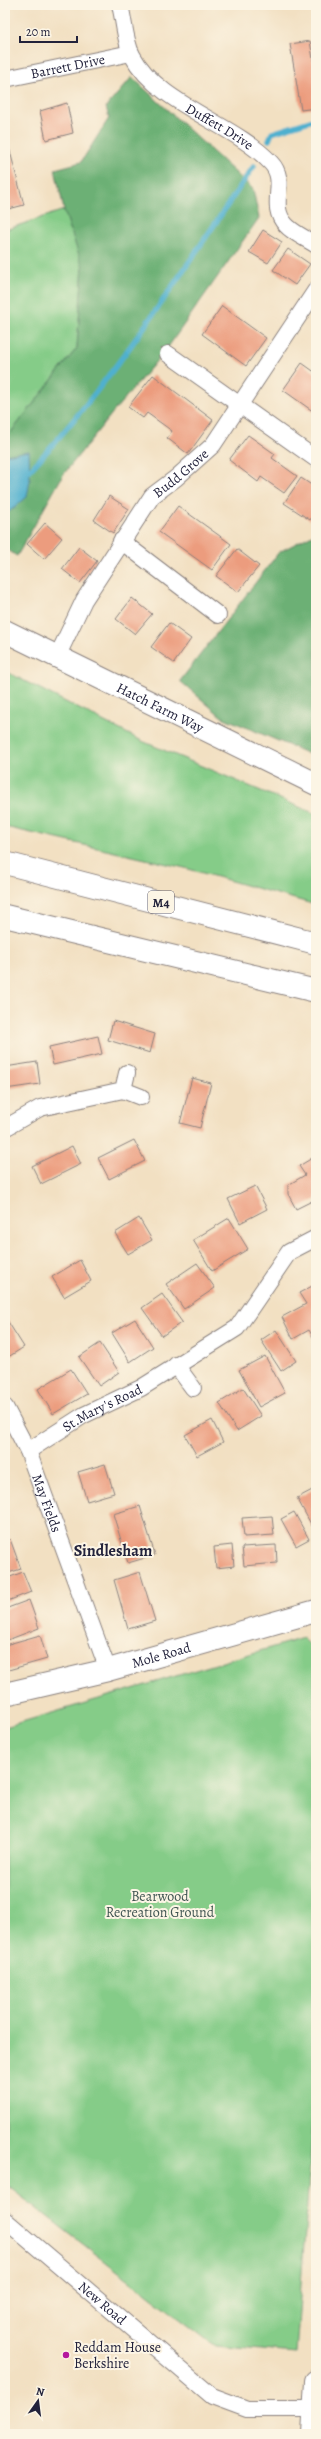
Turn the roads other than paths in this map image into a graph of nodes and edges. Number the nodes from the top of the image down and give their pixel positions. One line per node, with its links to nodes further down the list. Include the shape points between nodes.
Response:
1 (120, 5): 2 (street, Duffett Drive)
2 (131, 54): 3 (street, Barrett Drive); 4 (street, Duffett Drive, via 138,66 157,84 186,106 254,147 272,164 280,190 276,203 279,214 286,225)
3 (5, 79)
4 (316, 245)
5 (316, 290): 7 (street, Budd Grove)
6 (168, 354): 7 (street)
7 (240, 405): 8 (street); 9 (street, Budd Grove, via 213,445 152,496)
8 (316, 459)
9 (121, 541): 10 (street); 12 (street, Budd Grove, via 84,600)
10 (218, 615)
11 (5, 631): 12 (main road, Hatch Farm Way)
12 (57, 657): 13 (main road, Hatch Farm Way)
13 (316, 784)
14 (5, 863): 16 (main road, M4)
15 (5, 916): 17 (main road)
16 (316, 943)
17 (316, 991)
18 (127, 1073): 19 (street)
19 (123, 1090): 20 (street); 21 (street, via 40,1108)
20 (141, 1097)
21 (5, 1128)
22 (316, 1238): 23 (street, St.Mary's Road, via 289,1252 237,1328)
23 (176, 1365): 24 (street); 26 (street, St.Mary's Road, via 141,1388 84,1415)
24 (193, 1388)
25 (5, 1406): 26 (street, May Fields)
26 (28, 1451): 28 (street, May Fields)
27 (316, 1611): 28 (main road, Mole Road)
28 (108, 1670): 29 (main road, Mole Road)
29 (5, 1694)
30 (5, 2220): 32 (street, New Road, via 212,2396 247,2409)
31 (316, 2381): 32 (main road)
32 (314, 2409): 33 (main road)
33 (313, 2434)

